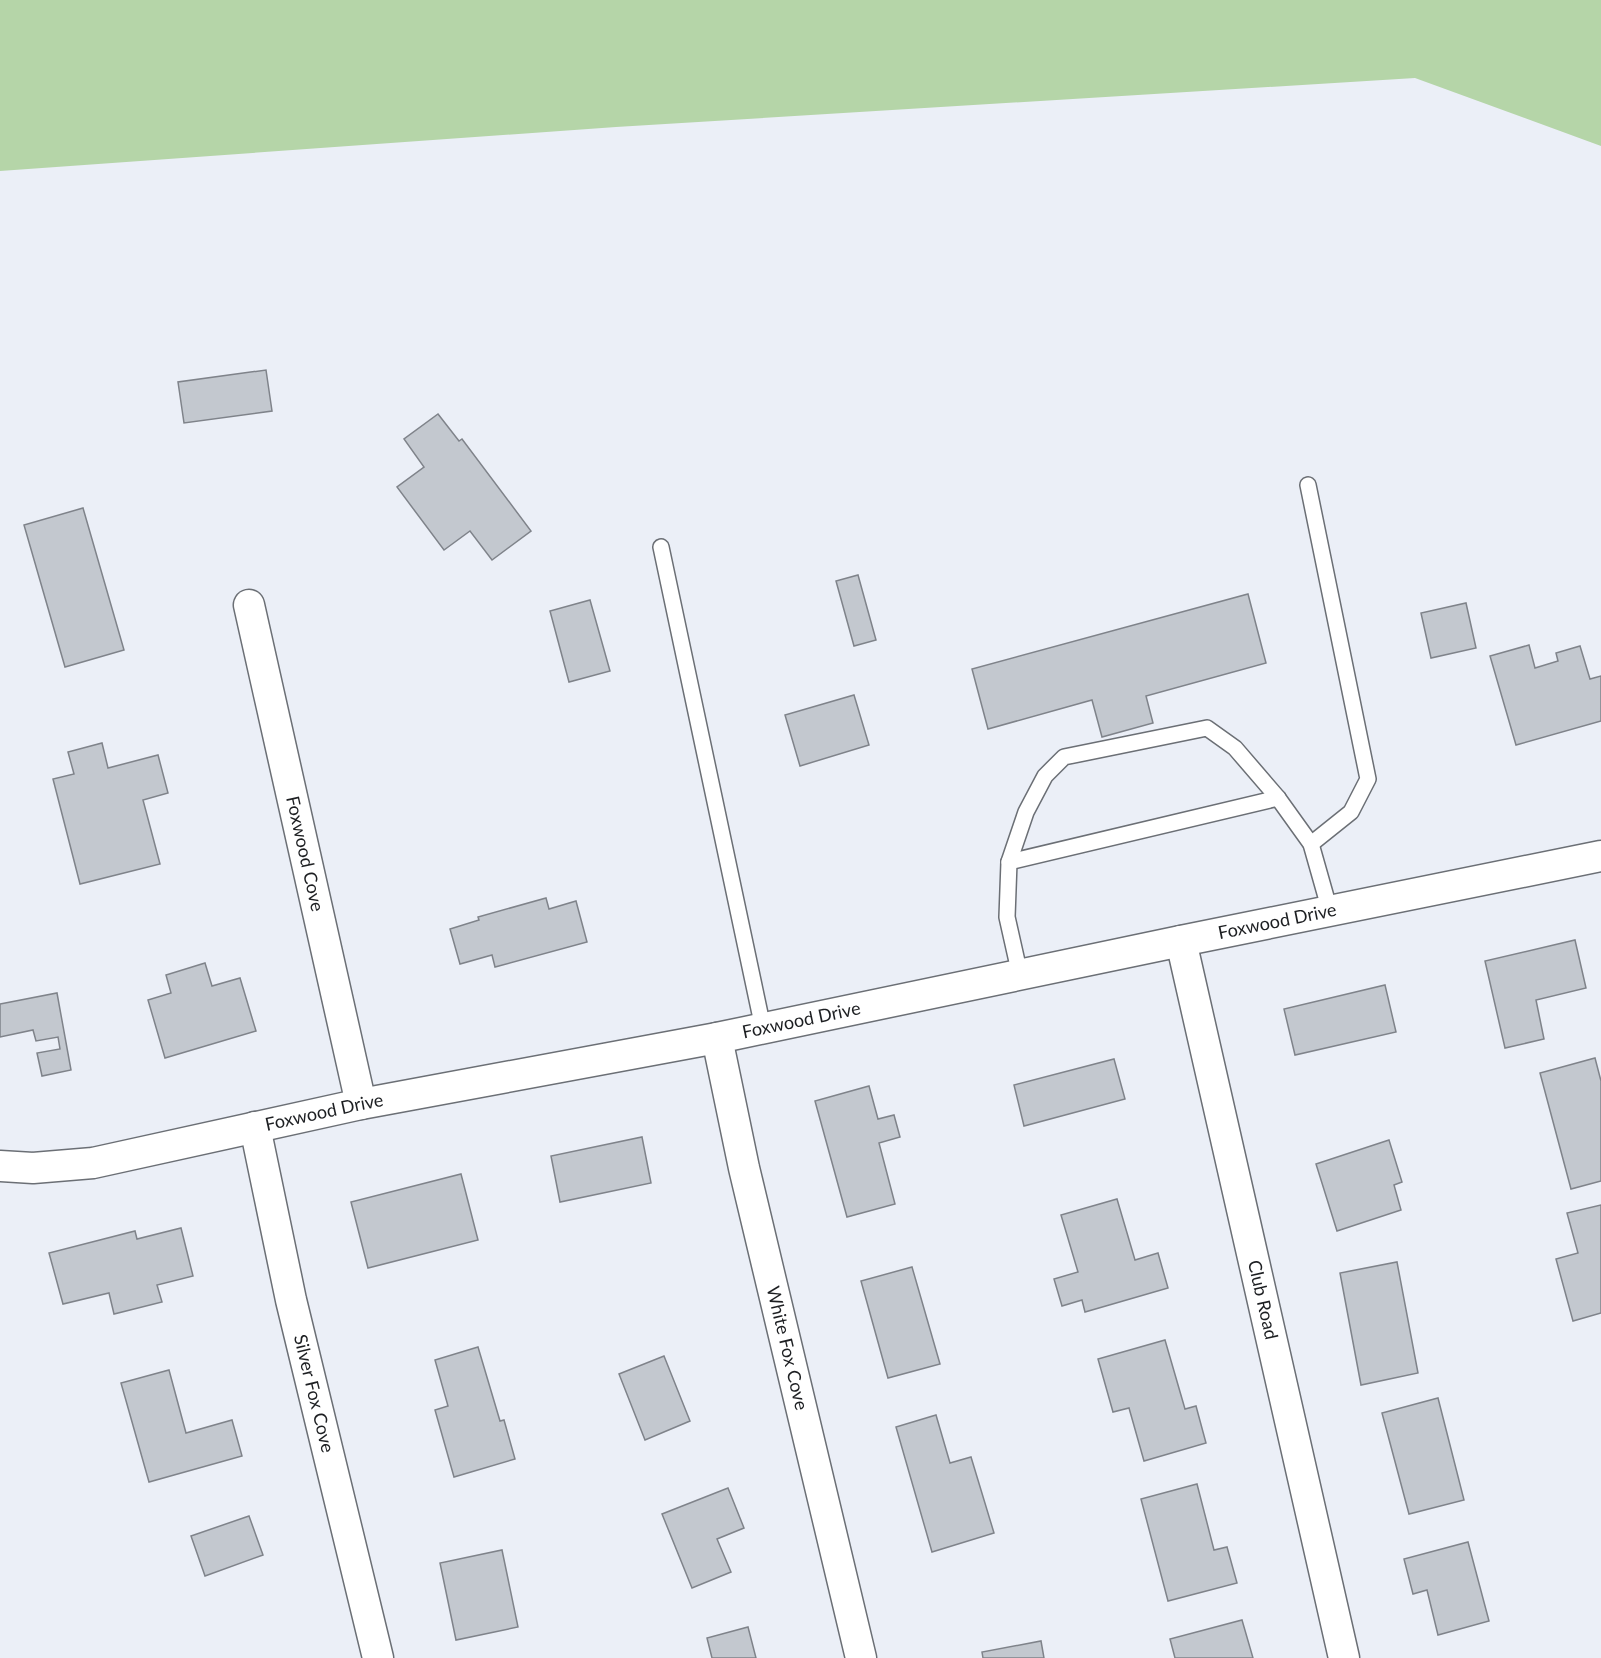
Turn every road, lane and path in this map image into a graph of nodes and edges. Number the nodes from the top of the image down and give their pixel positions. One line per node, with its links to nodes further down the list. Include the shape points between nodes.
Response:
1 (1308, 485): 5 (lane, via 1368,779 1351,812)
2 (661, 546): 11 (lane)
3 (249, 605): 13 (street, Foxwood Cove)
4 (1278, 798): 5 (lane); 7 (lane); 7 (lane, via 1235,747 1207,728 1064,757 1045,776 1030,803)
5 (1311, 844): 8 (lane)
6 (1601, 856): 8 (street, Foxwood Drive)
7 (1009, 862): 10 (lane, via 1007,917)
8 (1330, 911): 9 (street, Foxwood Drive)
9 (1181, 941): 10 (street, Foxwood Drive); 18 (street, Club Road)
10 (1020, 975): 11 (street, Foxwood Drive)
11 (763, 1028): 12 (street, Foxwood Drive)
12 (717, 1038): 13 (street, Foxwood Drive); 17 (street, White Fox Cove, via 744,1168)
13 (361, 1104): 14 (street, Foxwood Drive)
14 (255, 1127): 15 (street, Foxwood Drive, via 93,1163 33,1168); 16 (street, Silver Fox Cove, via 291,1299)
15 (0, 1166)
16 (378, 1658)
17 (861, 1658)
18 (1344, 1658)

